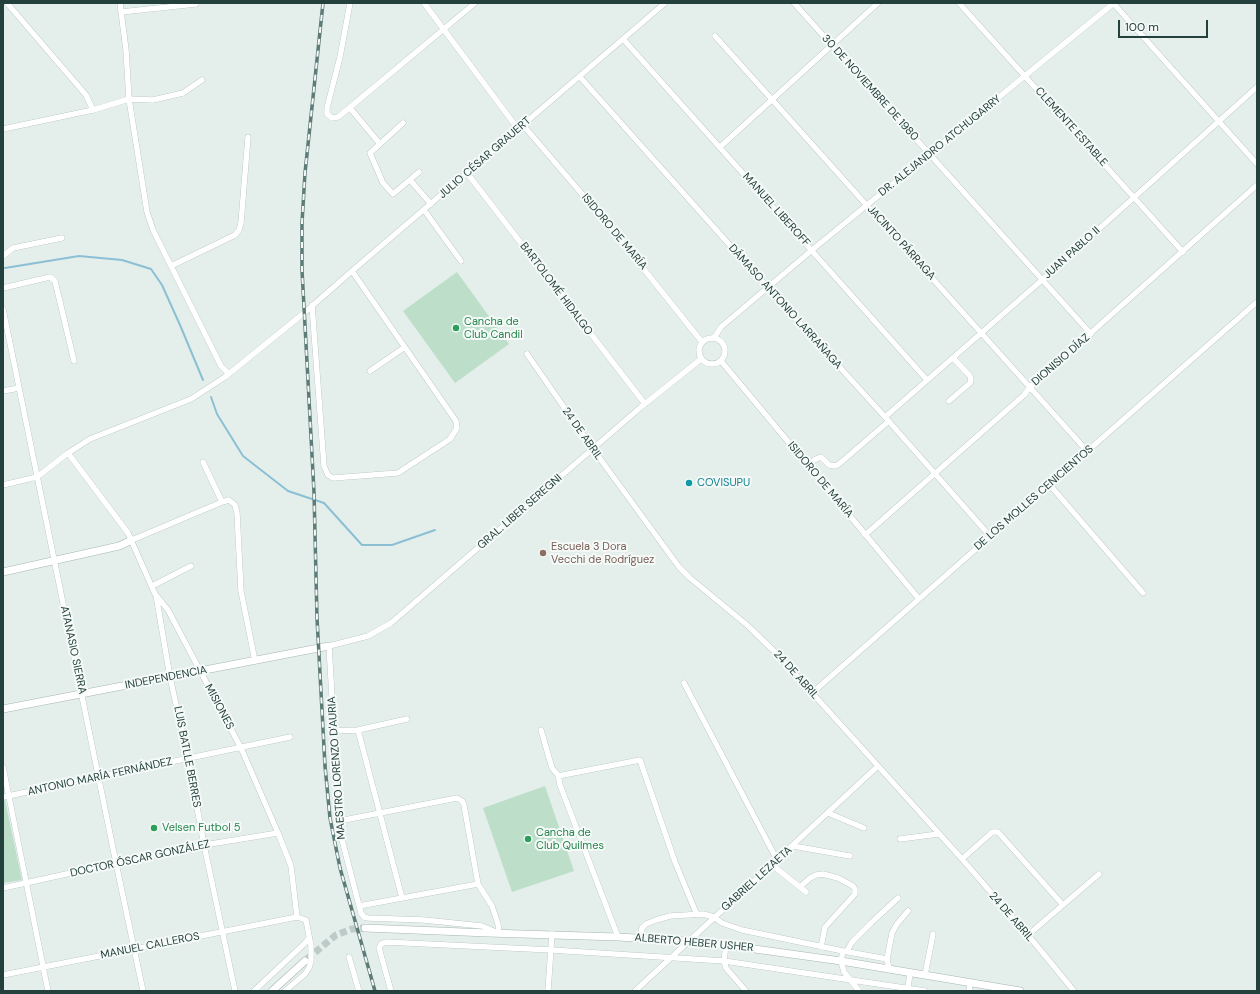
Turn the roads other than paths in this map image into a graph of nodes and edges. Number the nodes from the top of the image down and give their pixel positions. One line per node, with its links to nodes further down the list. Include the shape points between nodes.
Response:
1 (7, 3): 24 (street, via 84,91)
2 (120, 3): 12 (street)
3 (350, 3): 23 (street, via 327,108 328,116 338,117)
4 (424, 3): 13 (street, ISIDORO DE MARÍA)
5 (475, 3): 13 (street)
6 (665, 3): 15 (street, JULIO CÉSAR GRAUERT)
7 (794, 3): 16 (street, 30 DE NOVIEMBRE DE 1980)
8 (878, 3): 16 (street)
9 (959, 3): 17 (street, CLEMENTE ESTABLE)
10 (1114, 3): 17 (street, DR. ALEJANDRO ATCHUGARRY); 25 (street)
11 (196, 4): 12 (street)
12 (121, 12): 21 (street)
13 (444, 30): 23 (street); 27 (street, ISIDORO DE MARÍA)
14 (715, 36): 22 (street, JACINTO PÁRRAGA)
15 (624, 40): 18 (street, JULIO CÉSAR GRAUERT); 31 (street, MANUEL LIBEROFF)
16 (831, 46): 22 (street); 32 (street, 30 DE NOVIEMBRE DE 1980)
17 (1026, 76): 32 (street, DR. ALEJANDRO ATCHUGARRY); 38 (street, CLEMENTE ESTABLE)
18 (580, 77): 27 (street, JULIO CÉSAR GRAUERT); 51 (street, DÁMASO ANTONIO LARRAÑAGA)
19 (202, 80): 21 (street, via 183,93 153,100)
20 (1257, 87): 25 (street, JUAN PABLO II)
21 (129, 99): 24 (street); 47 (street, via 147,212)
22 (772, 100): 31 (street); 40 (street, JACINTO PÁRRAGA)
23 (350, 108): 30 (street)
24 (93, 110): 28 (street)
25 (1218, 122): 33 (street); 38 (street, JUAN PABLO II)
26 (403, 123): 30 (street)
27 (520, 127): 35 (street, JULIO CÉSAR GRAUERT); 58 (street, ISIDORO DE MARÍA, via 611,228)
28 (3, 129)
29 (248, 137): 47 (street, via 239,230 234,235)
30 (380, 144): 36 (street, via 370,153 383,183 393,194)
31 (720, 147): 43 (street, MANUEL LIBEROFF)
32 (929, 155): 40 (street, DR. ALEJANDRO ATCHUGARRY); 49 (street, 30 DE NOVIEMBRE DE 1980)
33 (1257, 164)
34 (419, 172): 36 (street)
35 (467, 173): 39 (street, JULIO CÉSAR GRAUERT); 72 (street, BARTOLOMÉ HIDALGO)
36 (410, 180): 39 (street)
37 (1257, 185): 44 (street, DIONISIO DÍAZ)
38 (1133, 197): 44 (street, CLEMENTE ESTABLE); 49 (street, JUAN PABLO II)
39 (431, 204): 41 (street, JULIO CÉSAR GRAUERT)
40 (867, 205): 43 (street, DR. ALEJANDRO ATCHUGARRY); 55 (street, JACINTO PÁRRAGA)
41 (424, 210): 46 (street); 48 (street, JULIO CÉSAR GRAUERT)
42 (62, 238): 45 (street, via 13,248)
43 (812, 250): 51 (street, DR. ALEJANDRO ATCHUGARRY); 67 (street, MANUEL LIBEROFF)
44 (1183, 252): 56 (street, DIONISIO DÍAZ)
45 (3, 256)
46 (461, 261)
47 (171, 266): 66 (street, via 221,366)
48 (352, 271): 53 (street, JULIO CÉSAR GRAUERT); 59 (street)
49 (1042, 280): 55 (street, JUAN PABLO II); 56 (street, 30 DE NOVIEMBRE DE 1980)
50 (3, 288): 63 (street, via 50,277 55,281)
51 (768, 288): 57 (street, DR. ALEJANDRO ATCHUGARRY, via 721,328); 73 (street, DÁMASO ANTONIO LARRAÑAGA)
52 (1257, 302): 75 (street, DE LOS MOLLES CENICIENTOS)
53 (312, 305): 59 (street, via 324,466 328,475 333,478 398,473 454,435 457,424 453,416); 66 (street, JULIO CÉSAR GRAUERT)
54 (3, 311): 69 (street, ATANASIO SIERRA)
55 (982, 333): 61 (street, JUAN PABLO II); 68 (street, JACINTO PÁRRAGA)
56 (1091, 334): 68 (street, DIONISIO DÍAZ)
57 (714, 338): 58 (street); 64 (street, via 721,341 724,348)
58 (702, 342): 62 (street, via 698,348)
59 (405, 347): 65 (street)
60 (527, 354): 74 (street, 24 DE ABRIL)
61 (953, 358): 67 (street, JUAN PABLO II); 71 (street, via 971,380)
62 (701, 359): 64 (street, via 712,365); 72 (street, GRAL. LIBER SEREGNI)
63 (74, 361)
64 (721, 361): 78 (street, ISIDORO DE MARÍA)
65 (370, 370)
66 (229, 374): 76 (street, JULIO CÉSAR GRAUERT, via 191,399 100,434)
67 (927, 380): 73 (street, JUAN PABLO II)
68 (1030, 387): 75 (street, JACINTO PÁRRAGA); 79 (street, DIONISIO DÍAZ)
69 (19, 388): 70 (street); 80 (street, ATANASIO SIERRA)
70 (3, 391)
71 (949, 401)
72 (644, 404): 74 (street, GRAL. LIBER SEREGNI)
73 (887, 419): 78 (street, JUAN PABLO II, via 839,464 829,465 821,457); 79 (street, DÁMASO ANTONIO LARRAÑAGA)
74 (592, 449): 94 (street, GRAL. LIBER SEREGNI, via 391,623 368,636); 99 (street, 24 DE ABRIL, via 679,567 757,634)
75 (1087, 451): 81 (street, DE LOS MOLLES CENICIENTOS)
76 (68, 453): 80 (street, JULIO CÉSAR GRAUERT); 86 (street, MISIONES)
77 (203, 462): 83 (street)
78 (807, 465): 84 (street, ISIDORO DE MARÍA)
79 (935, 474): 84 (street, DIONISIO DÍAZ); 85 (street, DÁMASO ANTONIO LARRAÑAGA)
80 (37, 477): 82 (street); 87 (street, ATANASIO SIERRA)
81 (1049, 484): 85 (street, DE LOS MOLLES CENICIENTOS); 92 (street)
82 (3, 485)
83 (222, 502): 86 (street); 95 (street, via 229,500 235,505 237,512 241,591)
84 (865, 535): 93 (street, ISIDORO DE MARÍA)
85 (990, 536): 93 (street, DE LOS MOLLES CENICIENTOS)
86 (132, 540): 87 (street, via 119,546); 90 (street, MISIONES)
87 (54, 560): 89 (street); 100 (street, ATANASIO SIERRA)
88 (191, 566): 90 (street)
89 (3, 572)
90 (152, 586): 91 (street, MISIONES)
91 (156, 594): 96 (street, MISIONES, via 168,610); 97 (street, LUIS BATLLE BERRES)
92 (1143, 594)
93 (919, 599): 99 (street, DE LOS MOLLES CENICIENTOS)
94 (328, 646): 95 (street, INDEPENDENCIA); 105 (street, MAESTRO LORENZO D'AURIA)
95 (255, 661): 96 (street, INDEPENDENCIA)
96 (200, 672): 97 (street, INDEPENDENCIA); 107 (street, MISIONES)
97 (170, 677): 100 (street, INDEPENDENCIA); 108 (street, LUIS BATLLE BERRES)
98 (684, 683): 124 (street)
99 (812, 693): 109 (street, 24 DE ABRIL)
100 (82, 694): 101 (street, INDEPENDENCIA); 112 (street, ATANASIO SIERRA)
101 (3, 709)
102 (407, 719): 103 (street)
103 (358, 730): 105 (street); 114 (street)
104 (541, 730): 111 (street, via 552,768)
105 (334, 731): 116 (street, MAESTRO LORENZO D'AURIA)
106 (290, 737): 107 (street, ANTONIO MARÍA FERNÁNDEZ)
107 (241, 748): 108 (street, ANTONIO MARÍA FERNÁNDEZ); 118 (street, MISIONES)
108 (188, 759): 112 (street, ANTONIO MARÍA FERNÁNDEZ); 121 (street, LUIS BATLLE BERRES)
109 (878, 766): 115 (street, GABRIEL LEZAETA); 119 (street, 24 DE ABRIL)
110 (3, 767): 113 (street)
111 (558, 776): 139 (street, via 640,760 675,862); 148 (street)
112 (99, 777): 113 (street, ANTONIO MARÍA FERNÁNDEZ); 126 (street, ATANASIO SIERRA)
113 (6, 797): 129 (street)
114 (380, 813): 116 (street); 130 (street, via 457,798 462,801); 134 (street)
115 (828, 813): 117 (street); 122 (street, GABRIEL LEZAETA)
116 (339, 821): 137 (street, MAESTRO LORENZO D'AURIA)
117 (864, 828)
118 (278, 833): 121 (street, DOCTOR ÓSCAR GONZÁLEZ); 140 (street, MISIONES, via 291,866)
119 (938, 834): 120 (street); 125 (street, 24 DE ABRIL)
120 (900, 839)
121 (204, 845): 126 (street, DOCTOR ÓSCAR GONZÁLEZ); 143 (street, LUIS BATLLE BERRES)
122 (793, 846): 123 (street); 124 (street, GABRIEL LEZAETA)
123 (850, 856)
124 (777, 860): 127 (street, GABRIEL LEZAETA)
125 (962, 860): 136 (street, via 992,832 998,832); 147 (street, 24 DE ABRIL)
126 (116, 863): 129 (street, DOCTOR ÓSCAR GONZÁLEZ); 154 (street, ATANASIO SIERRA)
127 (772, 865): 131 (street); 141 (street, GABRIEL LEZAETA)
128 (1099, 874): 136 (street)
129 (26, 883): 132 (street, DOCTOR ÓSCAR GONZÁLEZ); 163 (street)
130 (478, 884): 134 (street); 144 (street, via 492,906)
131 (800, 887): 133 (street); 153 (street, via 810,878 823,874 838,878 855,889 855,894 825,926)
132 (3, 888)
133 (806, 892)
134 (402, 898): 137 (street)
135 (898, 898): 156 (street, via 870,922)
136 (1063, 905): 147 (street)
137 (359, 906): 144 (street, via 364,917 368,918 463,923 482,926)
138 (908, 911): 159 (street, via 892,933)
139 (697, 915): 141 (street); 150 (street, via 670,916 646,924 642,928)
140 (297, 916): 143 (street, MANUEL CALLEROS); 149 (street, via 306,920)
141 (714, 917): 151 (street, GABRIEL LEZAETA); 153 (street, via 742,930)
142 (365, 928): 144 (street, ALBERTO HEBER USHER)
143 (222, 932): 154 (street, MANUEL CALLEROS); 173 (street, LUIS BATLLE BERRES)
144 (499, 933): 145 (street, ALBERTO HEBER USHER)
145 (552, 934): 148 (street, ALBERTO HEBER USHER); 155 (street)
146 (933, 934): 167 (street)
147 (1028, 935): 186 (street, 24 DE ABRIL)
148 (618, 937): 150 (street, ALBERTO HEBER USHER)
149 (309, 938): 174 (street); 176 (street, via 310,968)
150 (640, 938): 151 (street, ALBERTO HEBER USHER)
151 (688, 941): 152 (street, ALBERTO HEBER USHER); 158 (street, GABRIEL LEZAETA)
152 (726, 945): 161 (street); 162 (street, ALBERTO HEBER USHER)
153 (821, 947): 156 (street)
154 (134, 949): 163 (street, MANUEL CALLEROS); 172 (street, ATANASIO SIERRA)
155 (551, 950): 158 (street, ALBERTO HEBER USHER); 178 (street, ALBERTO HEBER USHER, via 386,942 379,948); 179 (street)
156 (845, 951): 159 (street); 162 (street)
157 (349, 957): 177 (street)
158 (671, 959): 161 (street, ALBERTO HEBER USHER); 180 (street, GABRIEL LEZAETA)
159 (887, 959): 164 (street)
160 (305, 961): 175 (street)
161 (724, 961): 168 (street, ALBERTO HEBER USHER); 181 (street, via 726,968)
162 (841, 961): 164 (street, ALBERTO HEBER USHER); 168 (street, via 844,972)
163 (43, 967): 166 (street, MANUEL CALLEROS); 171 (street)
164 (889, 969): 165 (street, ALBERTO HEBER USHER)
165 (910, 972): 167 (street, ALBERTO HEBER USHER); 170 (street)
166 (3, 975)
167 (924, 975): 169 (street, ALBERTO HEBER USHER)
168 (850, 979): 170 (street, ALBERTO HEBER USHER); 182 (street)
169 (970, 983): 184 (street); 185 (street, ALBERTO HEBER USHER)
170 (908, 988): 183 (street, ALBERTO HEBER USHER)
171 (48, 991)
172 (143, 991)
173 (234, 991)
174 (254, 991)
175 (272, 991)
176 (285, 991)
177 (359, 991)
178 (392, 991)
179 (548, 991)
180 (635, 991)
181 (746, 991)
182 (859, 991)
183 (925, 991)
184 (969, 991)
185 (1020, 991)
186 (1074, 991)

